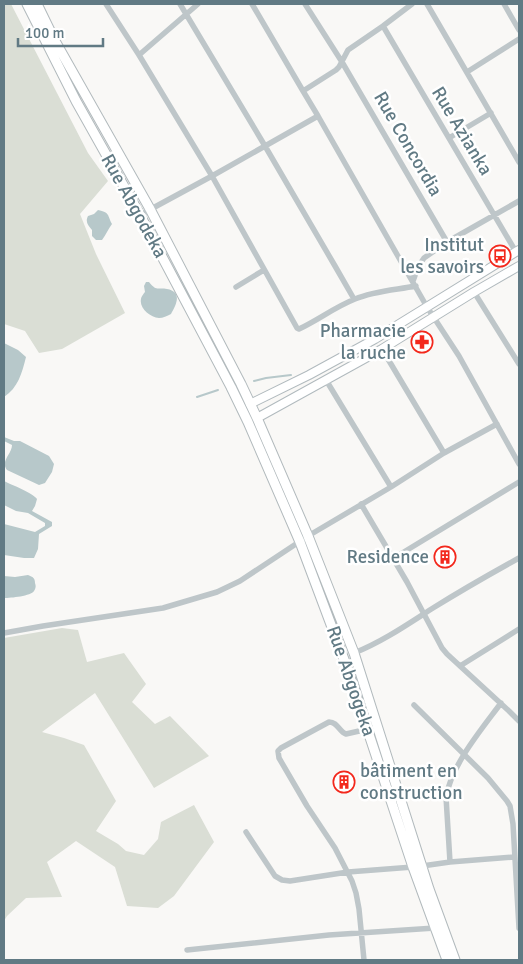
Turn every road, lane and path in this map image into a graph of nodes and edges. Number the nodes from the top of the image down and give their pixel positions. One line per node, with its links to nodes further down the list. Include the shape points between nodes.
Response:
1 (26, 4): 27 (main road, Rue Abgodeka)
2 (37, 4): 26 (main road, Rue Abgodeka)
3 (106, 4): 15 (street)
4 (180, 4): 11 (street)
5 (198, 4): 11 (street)
6 (252, 4): 18 (street)
7 (305, 4): 16 (street, Rue Concordia)
8 (412, 4): 12 (street)
9 (428, 4): 17 (street)
10 (504, 4): 13 (street)
11 (186, 15): 15 (street); 22 (street)
12 (383, 26): 16 (street, via 348,50); 21 (street, Rue Azianka)
13 (519, 30)
14 (519, 40): 17 (street)
15 (139, 55): 24 (street)
16 (342, 62): 18 (street); 29 (street, Rue Concordia)
17 (467, 72): 19 (street)
18 (303, 91): 20 (street)
19 (491, 114): 21 (street); 23 (street)
20 (318, 116): 22 (street); 33 (street)
21 (449, 138): 28 (street, Rue Azianka)
22 (266, 146): 24 (street); 36 (street)
23 (519, 162)
24 (212, 176): 26 (street); 32 (street)
25 (519, 201): 28 (street)
26 (150, 209): 27 (street); 42 (main road, Rue Abgodeka)
27 (140, 215): 43 (main road, Rue Abgodeka)
28 (495, 215): 29 (street); 30 (street, Rue Azianka)
29 (447, 242): 33 (street, via 420,262)
30 (518, 251): 37 (main road)
31 (519, 266): 35 (main road)
32 (264, 270): 34 (street); 36 (street, via 299,329)
33 (414, 284): 36 (street); 37 (street)
34 (236, 287)
35 (474, 292): 38 (main road); 40 (street)
36 (354, 300)
37 (427, 307): 38 (street); 42 (main road, via 317,371)
38 (434, 318): 39 (main road); 45 (street)
39 (382, 349): 41 (main road); 46 (street)
40 (519, 364)
41 (326, 380): 44 (main road); 49 (street)
42 (250, 404): 44 (main road, Rue Abgodeka)
43 (241, 408): 52 (main road, Rue Abgogeka)
44 (257, 418): 51 (main road, Rue Abgogeka)
45 (497, 424): 46 (street); 47 (street)
46 (444, 453): 49 (street)
47 (519, 464)
48 (519, 482): 53 (street)
49 (390, 487): 50 (street)
50 (362, 504): 51 (street); 53 (street)
51 (308, 536): 52 (street); 58 (main road, Rue Abgogeka)
52 (300, 542): 57 (street, via 217,592 162,608); 63 (main road, Rue Abgogeka)
53 (394, 558): 55 (street)
54 (519, 558): 55 (street)
55 (423, 614): 58 (street); 59 (street, via 442,648)
56 (519, 629): 59 (street)
57 (4, 633)
58 (354, 653): 69 (main road, Rue Abgogeka)
59 (460, 666): 60 (street)
60 (501, 703): 62 (street); 64 (street)
61 (414, 705): 64 (street)
62 (519, 722)
63 (368, 729): 69 (main road, Rue Abgogeka); 70 (street, via 346,734 329,722 278,751 279,758)
64 (464, 754): 65 (street, via 507,801); 68 (street, via 447,788)
65 (516, 824): 67 (street)
66 (246, 832): 70 (street, via 275,876 282,880)
67 (514, 857): 68 (street); 72 (street)
68 (450, 862): 69 (street)
69 (417, 867): 70 (street); 71 (main road, Rue Abgogeka); 77 (main road, Rue Abgogeka)
70 (348, 872): 73 (street, via 359,908)
71 (435, 928): 73 (street); 76 (main road, Rue Abgogeka)
72 (519, 928)
73 (360, 933): 74 (street); 75 (street)
74 (187, 950)
75 (364, 960)
76 (446, 960)
77 (455, 960)

